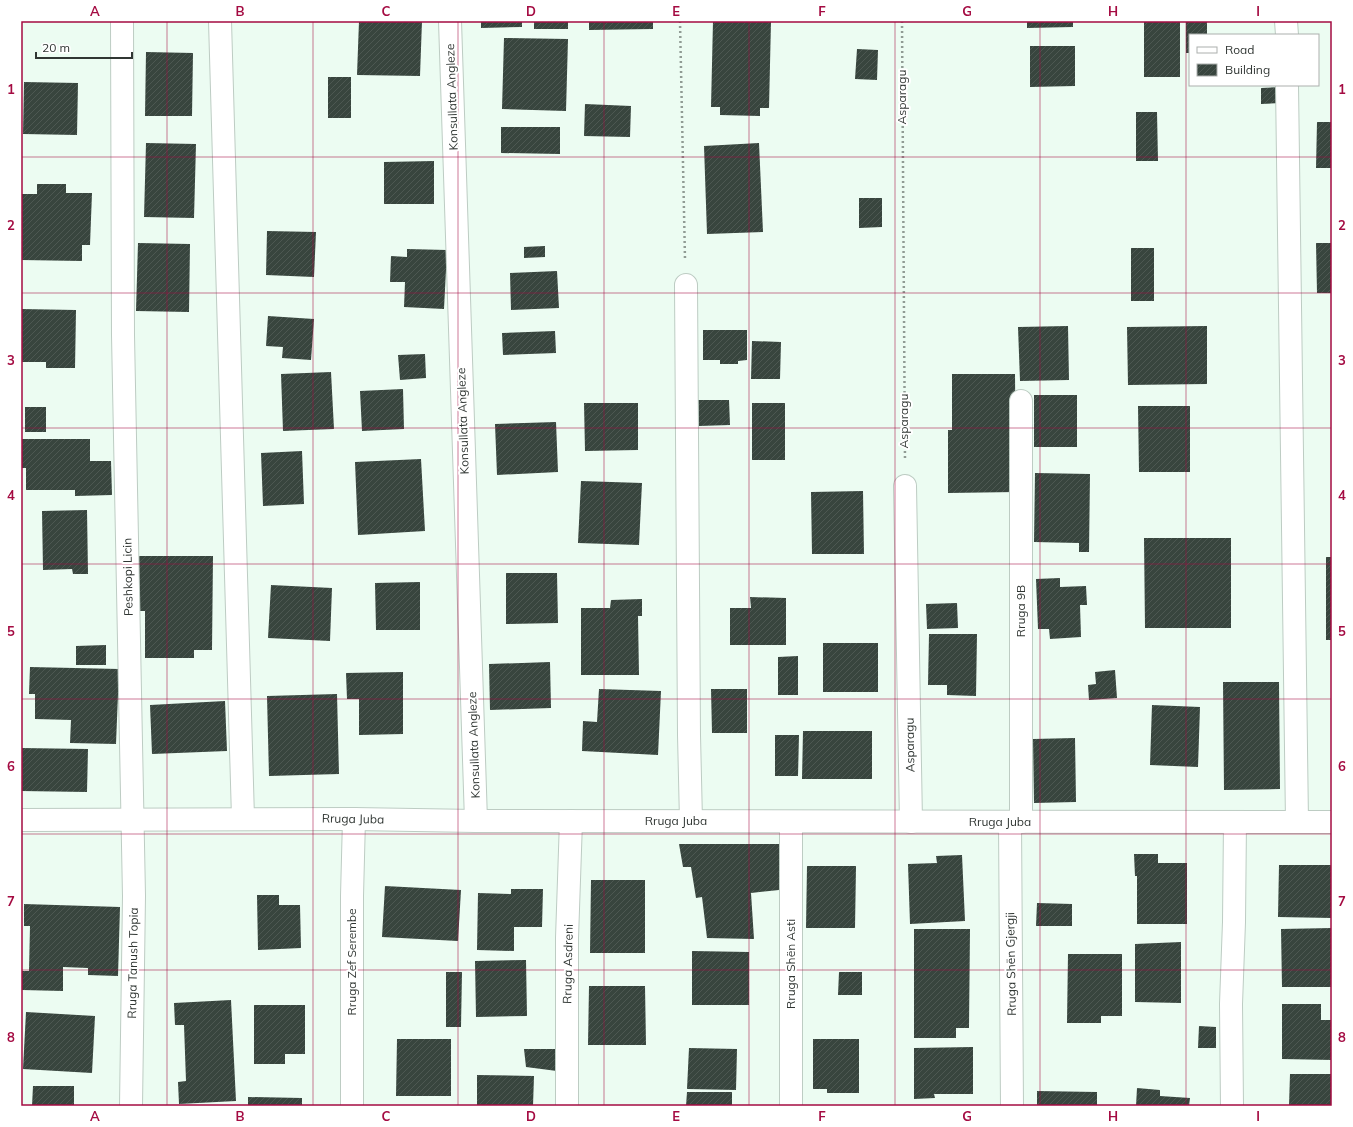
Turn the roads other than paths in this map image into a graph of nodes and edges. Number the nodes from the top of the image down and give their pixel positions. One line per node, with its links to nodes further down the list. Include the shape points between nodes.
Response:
1 (122, 21): 13 (street, Peshkopi Licin, via 122,335)
2 (220, 21): 10 (street)
3 (450, 21): 14 (street, Konsullata Angleze)
4 (1286, 21): 5 (street)
5 (1287, 34)
6 (1287, 86): 21 (street)
7 (686, 285): 16 (street)
8 (1021, 401): 19 (street, Rruga 9B)
9 (905, 486): 18 (street, Asparagu)
10 (243, 818): 11 (street, Rruga Juba); 13 (street, Rruga Juba)
11 (354, 819): 14 (street, Rruga Juba); 24 (street, Rruga Zef Serembe)
12 (21, 820): 13 (street, Rruga Juba)
13 (133, 820): 23 (street, Rruga Tanush Topia)
14 (476, 821): 15 (street, Rruga Juba)
15 (571, 821): 16 (street, Rruga Juba); 25 (street, Rruga Asdreni, via 567,938)
16 (692, 821): 17 (street, Rruga Juba)
17 (791, 822): 18 (street, Rruga Juba); 26 (street, Rruga Shën Asti)
18 (911, 822): 19 (street, Rruga Juba)
19 (1016, 822): 20 (street, Rruga Juba); 27 (street, Rruga Shën Gjergji)
20 (1235, 822): 21 (street, Rruga Juba); 28 (street, via 1231,1004)
21 (1297, 822): 22 (street, Rruga Juba)
22 (1332, 822)
23 (131, 1106)
24 (352, 1106)
25 (567, 1106)
26 (791, 1106)
27 (1012, 1106)
28 (1232, 1106)

